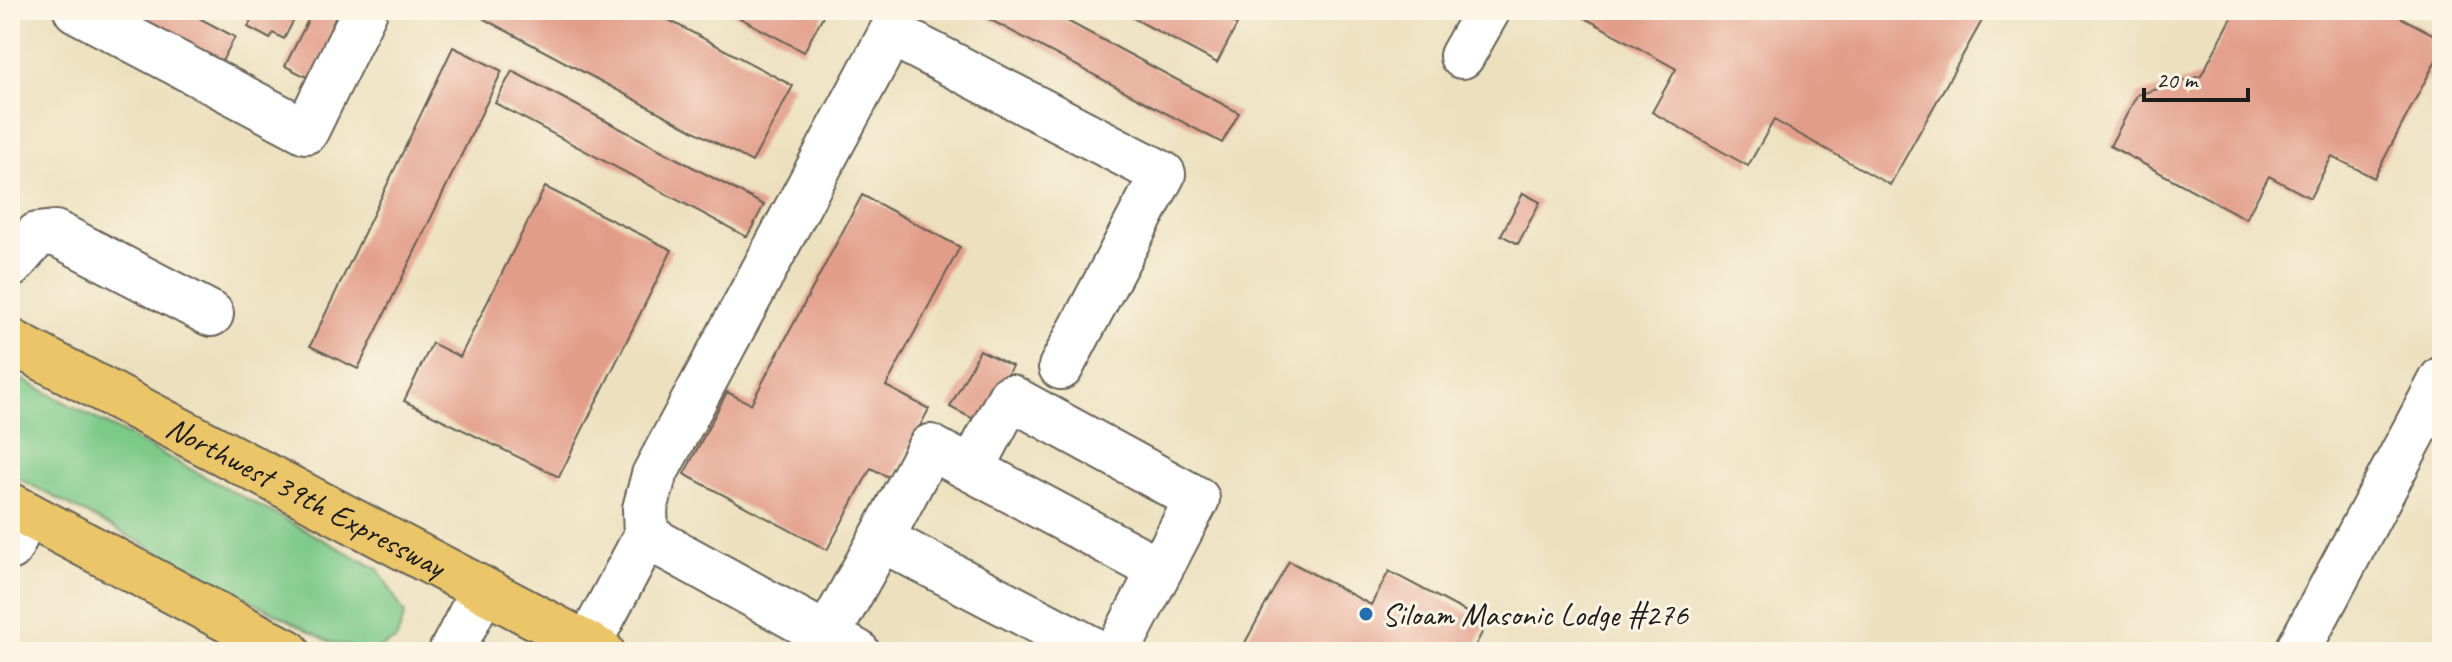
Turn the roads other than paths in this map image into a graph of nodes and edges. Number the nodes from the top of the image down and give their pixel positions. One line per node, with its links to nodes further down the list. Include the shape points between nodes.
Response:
1 (76, 10): 2 (street, via 306,131)
2 (365, 10)
3 (1488, 10): 4 (street)
4 (1462, 56)
5 (10, 266): 6 (street, via 37,235 55,233)
6 (211, 314)
7 (10, 341): 15 (highway, Northwest 39th Expressway)
8 (1061, 367): 12 (street, via 1163,174 891,33 654,475 645,509)
9 (2442, 379): 22 (street)
10 (972, 469): 13 (street, via 930,447); 14 (street); 14 (street, via 1010,397 1197,499)
11 (16, 522): 18 (highway)
12 (646, 536): 16 (street); 17 (street)
13 (881, 539): 16 (street); 20 (street)
14 (1160, 570): 21 (street)
15 (483, 590): 17 (highway, Northwest 39th Expressway); 19 (street)
16 (842, 644)
17 (595, 648)
18 (288, 652)
19 (451, 652)
20 (1098, 652)
21 (1117, 652)
22 (2297, 652)

